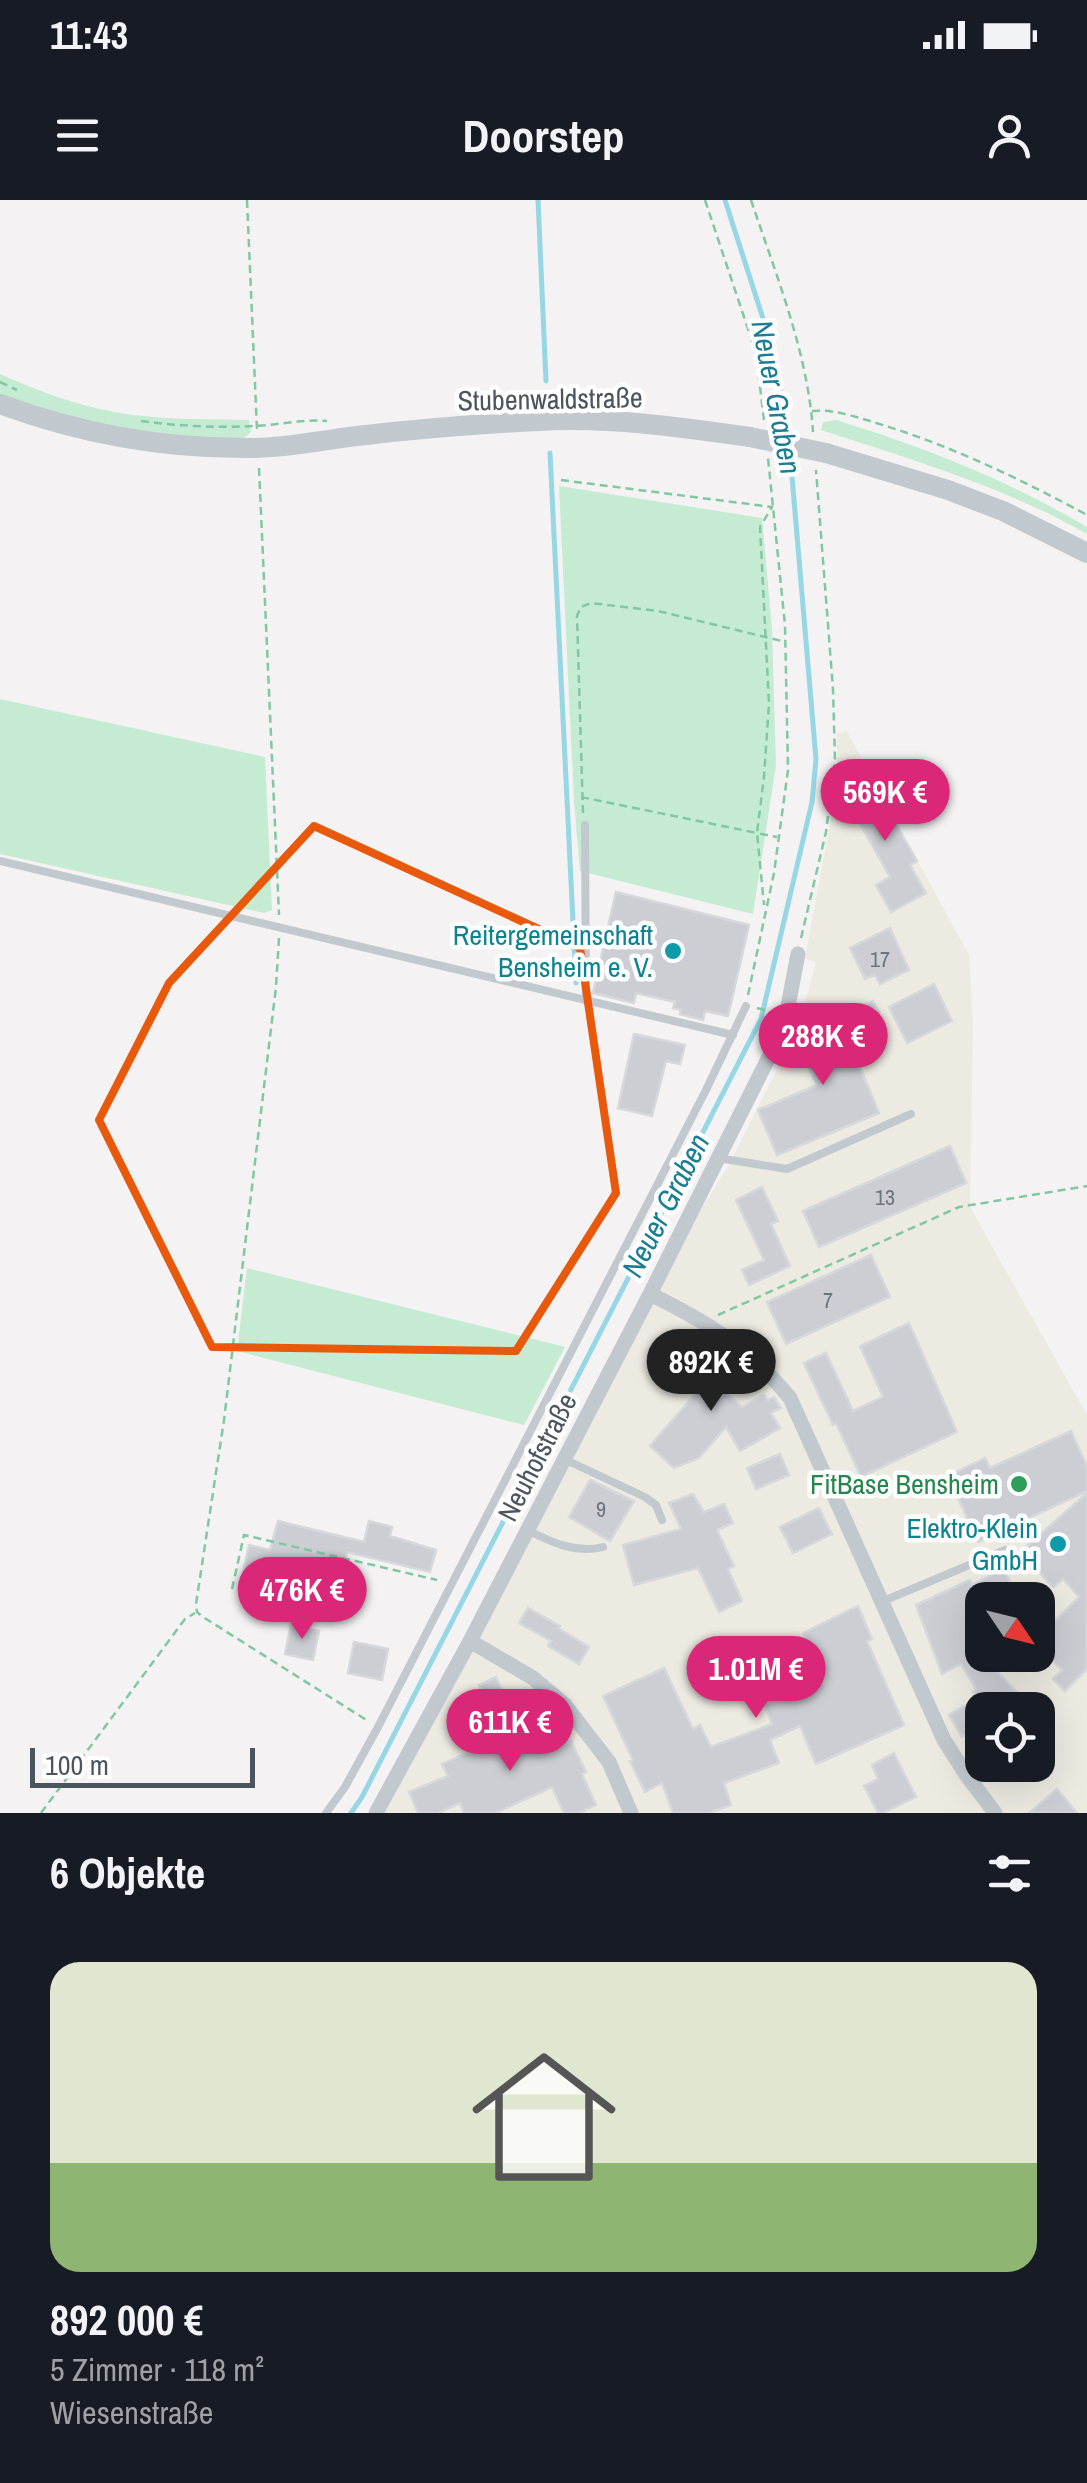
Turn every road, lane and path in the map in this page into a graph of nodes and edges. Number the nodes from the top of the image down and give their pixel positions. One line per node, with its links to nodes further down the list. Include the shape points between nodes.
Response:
1 (246, 200): 11 (path)
2 (705, 200): 8 (path, via 756,352)
3 (751, 200): 7 (path)
4 (0, 382): 5 (path)
5 (26, 394)
6 (0, 404): 13 (street, Stubenwaldstraße, via 94,434)
7 (812, 410): 12 (path); 18 (path, via 892,428 1004,472)
8 (764, 419)
9 (130, 420): 11 (path)
10 (338, 422): 11 (path)
11 (257, 426): 13 (path)
12 (813, 429)
13 (257, 448): 15 (street, Stubenwaldstraße, bridge, via 543,421 622,422 750,437); 28 (path)
14 (768, 456): 17 (path)
15 (821, 460): 19 (street, Stubenwaldstraße, via 910,478 985,504); 29 (path, via 835,760)
16 (561, 480): 17 (path)
17 (772, 507): 20 (path, via 760,527); 21 (path)
18 (1087, 515)
19 (1087, 553)
20 (766, 638): 21 (path); 22 (path, via 658,611 581,607); 24 (path, via 768,704)
21 (786, 642): 25 (path, via 788,770)
22 (581, 797): 23 (path); 24 (path)
23 (585, 825): 30 (lane)
24 (756, 834): 25 (path); 27 (path)
25 (779, 837): 27 (path)
26 (0, 861): 28 (lane)
27 (764, 911): 31 (path)
28 (280, 926): 30 (lane); 47 (path)
29 (798, 954): 35 (street, Neuhofstraße, via 784,1027)
30 (586, 1001): 33 (lane)
31 (749, 1007): 32 (path); 33 (lane, Neuhofstraße)
32 (769, 1011)
33 (733, 1035): 44 (lane, Neuhofstraße)
34 (911, 1114): 35 (lane, via 787,1169)
35 (718, 1158): 37 (street, Neuhofstraße)
36 (1087, 1186): 38 (path, via 959,1206)
37 (650, 1294): 38 (street); 39 (street, Neuhofstraße)
38 (704, 1321): 46 (street, via 767,1370 790,1398)
39 (564, 1459): 40 (lane, via 646,1497); 41 (street, Neuhofstraße)
40 (662, 1520)
41 (527, 1530): 42 (lane, via 567,1547); 48 (street, Neuhofstraße)
42 (602, 1547)
43 (1004, 1550): 46 (lane)
44 (451, 1584): 45 (path, via 244,1535); 49 (lane, Neuhofstraße)
45 (232, 1589)
46 (881, 1602): 54 (street, via 944,1740)
47 (197, 1612): 49 (path); 50 (path)
48 (470, 1640): 52 (street, Neuhofstraße); 53 (street, via 564,1704 609,1762)
49 (378, 1727): 51 (lane, Neuhofstraße)
50 (41, 1813)
51 (326, 1813)
52 (376, 1813)
53 (631, 1813)
54 (995, 1813)

